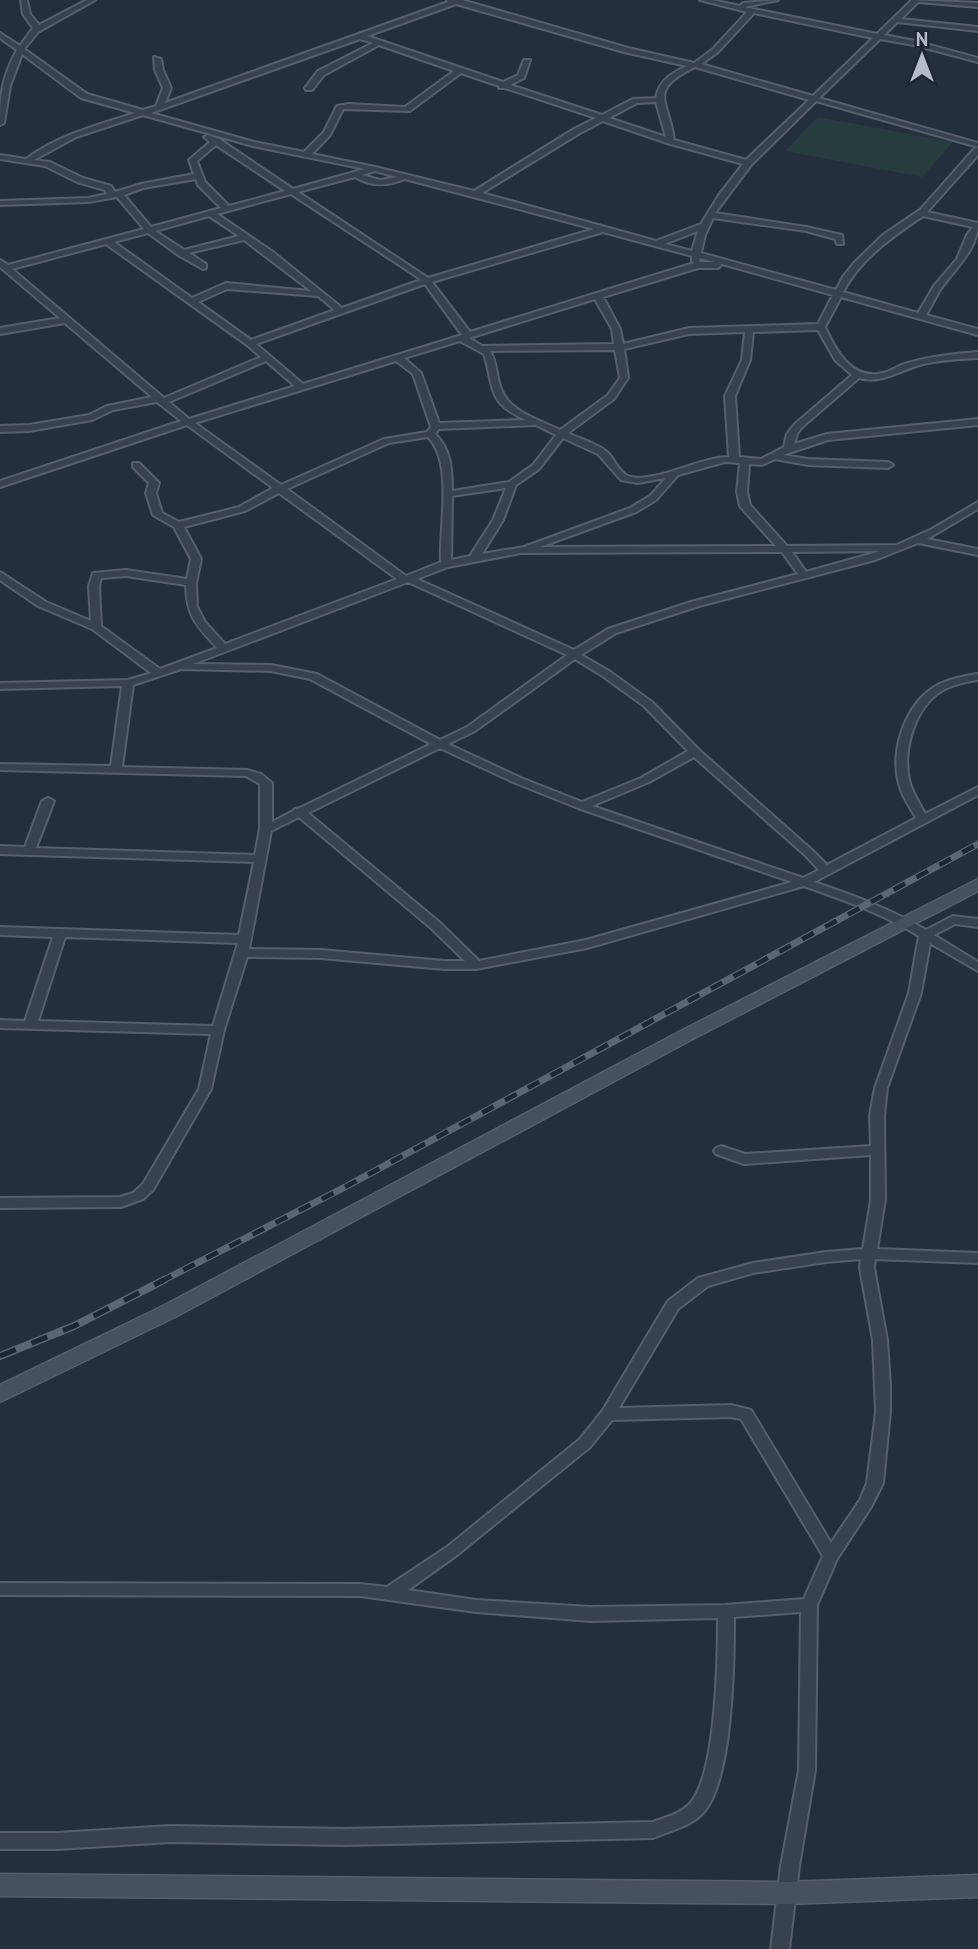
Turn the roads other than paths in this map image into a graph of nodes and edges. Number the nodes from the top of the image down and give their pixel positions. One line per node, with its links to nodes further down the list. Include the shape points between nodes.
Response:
1 (24, 0): 10 (street, via 27,15)
2 (92, 0): 10 (street)
3 (455, 0): 13 (street); 20 (street)
4 (703, 0): 7 (street)
5 (775, 0): 7 (street)
6 (978, 5): 9 (street, via 916,0)
7 (729, 6): 8 (street)
8 (751, 12): 14 (street); 20 (street)
9 (895, 20): 11 (street); 14 (street)
10 (37, 28): 16 (street)
11 (978, 29)
12 (0, 35): 16 (street)
13 (359, 36): 15 (street); 29 (street)
14 (880, 36): 18 (street); 28 (street)
15 (378, 43): 23 (street); 25 (street, via 321,73)
16 (19, 50): 22 (street); 30 (street, via 84,96)
17 (157, 59): 29 (street, via 167,88)
18 (978, 60)
19 (527, 62): 24 (street, via 521,76)
20 (695, 65): 27 (street, via 663,86); 28 (street)
21 (0, 67): 22 (street)
22 (12, 68): 26 (street)
23 (460, 70): 24 (street); 37 (street, via 407,108 343,106 333,127)
24 (502, 86): 31 (street)
25 (309, 88)
26 (1, 97): 32 (street)
27 (660, 100): 31 (street, via 636,101); 35 (street)
28 (814, 100): 36 (street); 40 (street)
29 (159, 108): 30 (street)
30 (142, 114): 33 (street); 39 (street, via 74,134)
31 (603, 118): 35 (street); 47 (street)
32 (0, 122)
33 (193, 128): 34 (street); 37 (street)
34 (216, 141): 43 (street, via 193,160); 45 (street)
35 (670, 141): 40 (street)
36 (978, 148): 51 (street)
37 (307, 155): 41 (street)
38 (0, 157): 39 (street)
39 (29, 160): 46 (street, via 57,167)
40 (748, 163): 52 (street)
41 (376, 169): 42 (street); 44 (street)
42 (360, 173): 44 (street, via 358,176 371,182); 45 (street)
43 (199, 176): 46 (street); 49 (street, via 211,196)
44 (403, 177): 47 (street)
45 (291, 192): 49 (street); 67 (street)
46 (116, 194): 48 (street, via 73,202); 55 (street)
47 (475, 194): 56 (street)
48 (0, 203)
49 (227, 209): 50 (street)
50 (210, 213): 55 (street); 57 (street)
51 (921, 213): 54 (street); 68 (street, via 857,265)
52 (711, 215): 53 (street); 59 (street, via 806,229 839,237)
53 (706, 225): 60 (street); 62 (street)
54 (977, 225): 73 (street, via 961,260)
55 (149, 229): 58 (street); 61 (street)
56 (603, 229): 60 (street); 67 (street)
57 (246, 237): 61 (street); 69 (street)
58 (109, 242): 65 (street); 71 (street)
59 (840, 242)
60 (659, 243): 62 (street)
61 (180, 253): 66 (street)
62 (696, 254): 63 (street); 64 (street)
63 (729, 264): 64 (street); 68 (street)
64 (697, 265): 70 (street)
65 (3, 266): 74 (street)
66 (203, 266)
67 (427, 281): 72 (street); 79 (street)
68 (839, 293): 73 (street); 75 (street)
69 (320, 295): 71 (street, via 226,286); 72 (street)
70 (598, 296): 79 (street); 81 (street)
71 (192, 301): 80 (street)
72 (340, 310): 80 (street)
73 (921, 316): 78 (street)
74 (65, 320): 76 (street); 88 (street)
75 (821, 327): 77 (street); 86 (street, via 840,363)
76 (0, 331)
77 (749, 331): 81 (street, via 673,333); 97 (street, via 746,360 730,396)
78 (978, 332)
79 (465, 337): 82 (street); 85 (street)
80 (250, 342): 84 (street)
81 (620, 347): 82 (street); 94 (street, via 624,369 619,388)
82 (484, 348): 91 (street, via 491,359 493,384 504,404)
83 (978, 355): 86 (street, via 928,360 888,375)
84 (267, 358): 87 (street); 88 (street)
85 (399, 359): 87 (street); 93 (street, via 416,373)
86 (857, 375): 95 (street, via 798,426)
87 (303, 388): 89 (street)
88 (160, 401): 89 (street); 92 (street, via 110,408 92,417)
89 (188, 422): 101 (street); 103 (street)
90 (978, 422): 95 (street, via 839,436)
91 (535, 423): 93 (street, via 461,423); 94 (street)
92 (0, 429)
93 (433, 430): 103 (street, via 387,441); 104 (street)
94 (564, 432): 100 (street, via 601,452 627,479); 102 (street, via 536,467)
95 (788, 449): 96 (street)
96 (777, 457): 97 (street, via 762,462); 98 (street)
97 (739, 460): 100 (street, via 705,463); 108 (street, via 745,506)
98 (888, 465)
99 (136, 466): 106 (street, via 154,483 151,493 158,515)
100 (675, 473): 110 (street, via 653,498 633,510)
101 (0, 484)
102 (512, 484): 104 (street); 112 (street, via 498,520)
103 (279, 489): 106 (street, via 242,509); 116 (street)
104 (450, 494): 113 (street)
105 (978, 505): 107 (street)
106 (178, 525): 117 (street, via 196,559)
107 (918, 540): 109 (street); 111 (street)
108 (784, 548): 109 (street); 110 (street); 115 (street)
109 (899, 548): 115 (street)
110 (521, 551): 112 (street)
111 (978, 552)
112 (475, 557): 113 (street)
113 (446, 564): 116 (street)
114 (0, 575): 118 (street, via 41,604)
115 (804, 576): 120 (street, via 612,631)
116 (407, 579): 119 (street); 120 (street)
117 (191, 583): 118 (street, via 127,573 97,575); 119 (street, via 192,607 200,623)
118 (96, 627): 122 (street)
119 (224, 649): 121 (street)
120 (574, 655): 126 (street, via 493,715); 127 (street, via 648,704)
121 (177, 667): 122 (street); 126 (street, via 271,668 313,676)
122 (159, 674): 124 (street)
123 (978, 677): 134 (street, via 947,684 929,695 905,741 904,784)
124 (128, 683): 125 (street); 129 (street)
125 (0, 686)
126 (439, 744): 132 (street); 133 (street)
127 (695, 752): 132 (street, via 645,780); 139 (street)
128 (0, 767): 129 (street)
129 (116, 769): 135 (street, via 257,776 266,783)
130 (978, 790): 134 (street)
131 (48, 801): 137 (street)
132 (582, 806): 140 (street)
133 (299, 811): 135 (street); 148 (street)
134 (923, 820): 139 (street)
135 (266, 829): 138 (street)
136 (0, 850): 137 (street)
137 (29, 851): 138 (street)
138 (260, 859): 147 (street)
139 (826, 871): 140 (street)
140 (803, 883): 142 (street); 148 (street, via 587,944)
141 (978, 884): 142 (street)
142 (906, 923): 146 (street); 158 (street, via 168,1312)
143 (978, 923): 146 (street, via 953,920)
144 (0, 931): 145 (street)
145 (60, 933): 147 (street); 151 (street)
146 (925, 935): 149 (street); 153 (street, via 915,993 881,1088)
147 (243, 946): 148 (street); 152 (street)
148 (476, 965)
149 (978, 967)
150 (0, 1024): 151 (street)
151 (30, 1025): 152 (street)
152 (218, 1030): 155 (street, via 205,1089 143,1192 121,1202)
153 (877, 1150): 154 (street, via 744,1159); 156 (street, via 878,1200)
154 (721, 1151)
155 (0, 1203)
156 (868, 1254): 157 (street); 159 (street, via 753,1268 724,1274 690,1290 673,1305); 160 (street, via 883,1386 879,1461 866,1503)
157 (978, 1258)
158 (0, 1394)
159 (608, 1414): 160 (street, via 746,1414); 162 (street, via 561,1466)
160 (831, 1556): 163 (street)
161 (0, 1589): 162 (street, via 360,1590)
162 (390, 1594): 164 (street, via 591,1615)
163 (809, 1605): 164 (street); 168 (street, via 807,1770)
164 (726, 1611): 165 (street, via 715,1762 709,1787 698,1806 653,1830 345,1837 171,1834)
165 (0, 1841)
166 (0, 1885): 168 (street)
167 (978, 1886): 168 (street)
168 (786, 1893): 169 (street)
169 (780, 1949)

